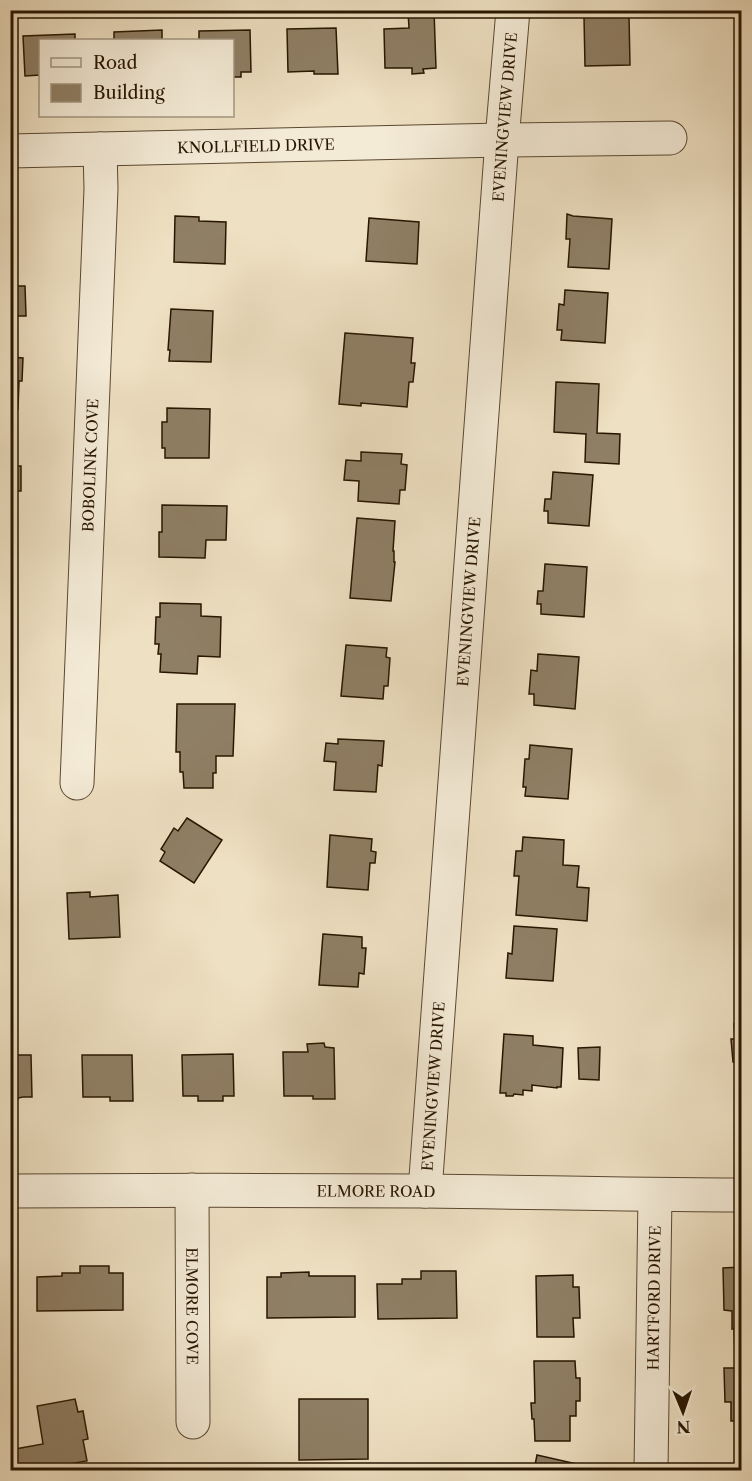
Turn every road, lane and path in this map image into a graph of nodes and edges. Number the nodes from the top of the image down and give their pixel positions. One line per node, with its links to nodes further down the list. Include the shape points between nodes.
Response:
1 (513, 10): 3 (street, EVENINGVIEW DRIVE)
2 (670, 138): 3 (street, KNOLLFIELD DRIVE)
3 (502, 140): 4 (street, KNOLLFIELD DRIVE); 9 (street, EVENINGVIEW DRIVE)
4 (100, 149): 5 (street, KNOLLFIELD DRIVE); 6 (street, BOBOLINK COVE)
5 (10, 151)
6 (77, 783)
7 (192, 1190): 8 (street, ELMORE ROAD); 9 (street, ELMORE ROAD); 12 (street, ELMORE COVE)
8 (10, 1191)
9 (425, 1191): 10 (street, ELMORE ROAD)
10 (655, 1195): 11 (street, ELMORE ROAD); 13 (street, HARTFORD DRIVE)
11 (741, 1195)
12 (193, 1422)
13 (651, 1470)

